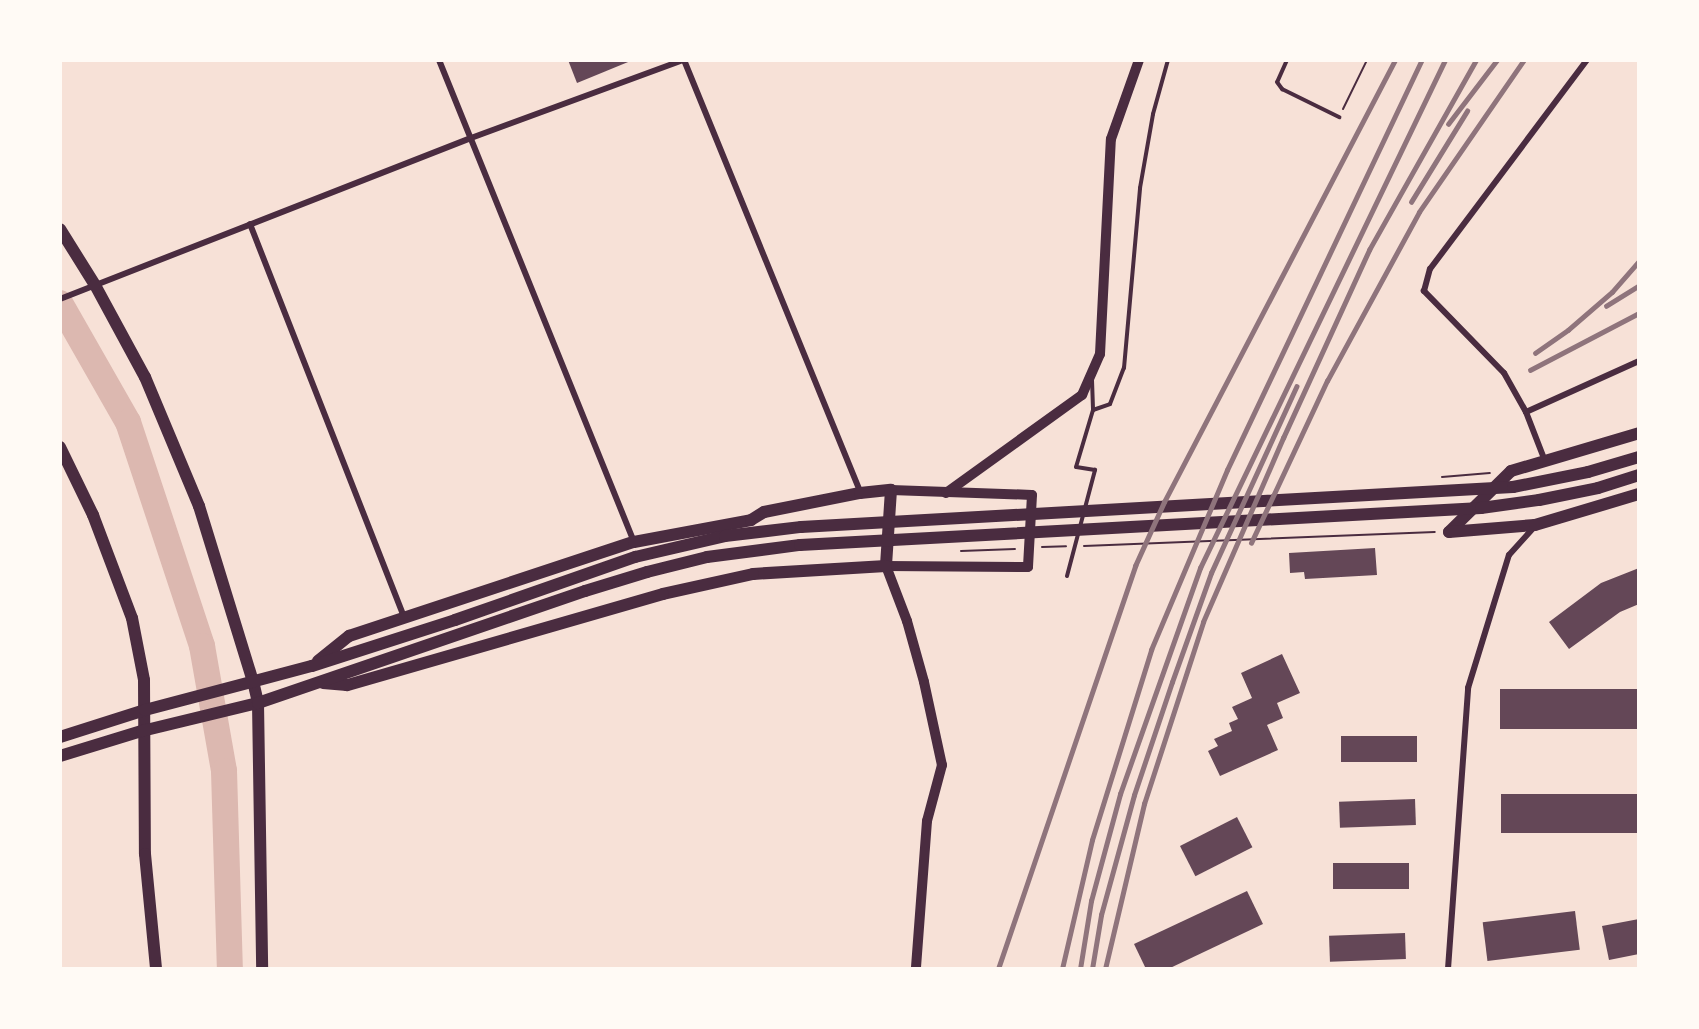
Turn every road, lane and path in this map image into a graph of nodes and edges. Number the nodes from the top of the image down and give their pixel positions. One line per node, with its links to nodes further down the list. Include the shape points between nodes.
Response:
1 (439, 60): 9 (street)
2 (684, 60): 9 (street); 24 (street)
3 (1139, 60): 15 (street, via 1111,139 1100,354)
4 (1168, 60): 16 (lane, via 1153,114 1140,188 1124,368 1110,405)
5 (1287, 60): 8 (lane, via 1277,82 1282,89)
6 (1367, 60): 8 (path)
7 (1587, 60): 17 (street, via 1430,269 1424,291 1504,374)
8 (1339, 117)
9 (471, 138): 10 (street); 29 (street)
10 (250, 224): 12 (street); 35 (street)
11 (60, 229): 12 (main road)
12 (95, 285): 13 (street); 37 (main road, via 145,377 199,506)
13 (60, 299)
14 (1639, 361): 17 (street)
15 (1091, 375): 16 (lane); 25 (street, via 1082,395)
16 (1093, 410): 34 (lane, via 1076,467 1095,470)
17 (1526, 412): 21 (street)
18 (1639, 433): 21 (main road)
19 (60, 447): 40 (main road, via 93,515 132,618 144,680)
20 (1639, 457): 36 (main road, via 1513,487 801,527 725,536 635,556)
21 (1545, 461): 28 (main road, via 1511,471)
22 (1639, 474): 38 (main road, via 1598,488 1481,508 800,545 707,557 596,588)
23 (891, 490): 24 (main road); 25 (street); 33 (main road)
24 (860, 493): 29 (main road, via 764,512 751,520)
25 (946, 493): 33 (street, via 1032,495 1029,567)
26 (1639, 494): 27 (main road)
27 (1535, 525): 28 (main road); 47 (street, via 1509,555 1468,688)
28 (1449, 532): 31 (path)
29 (634, 542): 35 (main road)
30 (1071, 546): 32 (path)
31 (1083, 546)
32 (1048, 547)
33 (886, 566): 38 (main road, via 753,574 663,594 347,685); 46 (street, via 907,621 942,765 927,821)
34 (1067, 576)
35 (404, 617): 36 (main road, via 349,636)
36 (312, 666): 37 (main road)
37 (253, 681): 39 (main road); 40 (main road)
38 (315, 682): 39 (main road)
39 (258, 703): 41 (main road); 45 (main road)
40 (145, 710): 41 (main road); 42 (main road)
41 (142, 731): 43 (main road); 44 (main road, via 145,854)
42 (60, 737)
43 (60, 756)
44 (156, 969)
45 (262, 969)
46 (916, 969)
47 (1448, 969)

